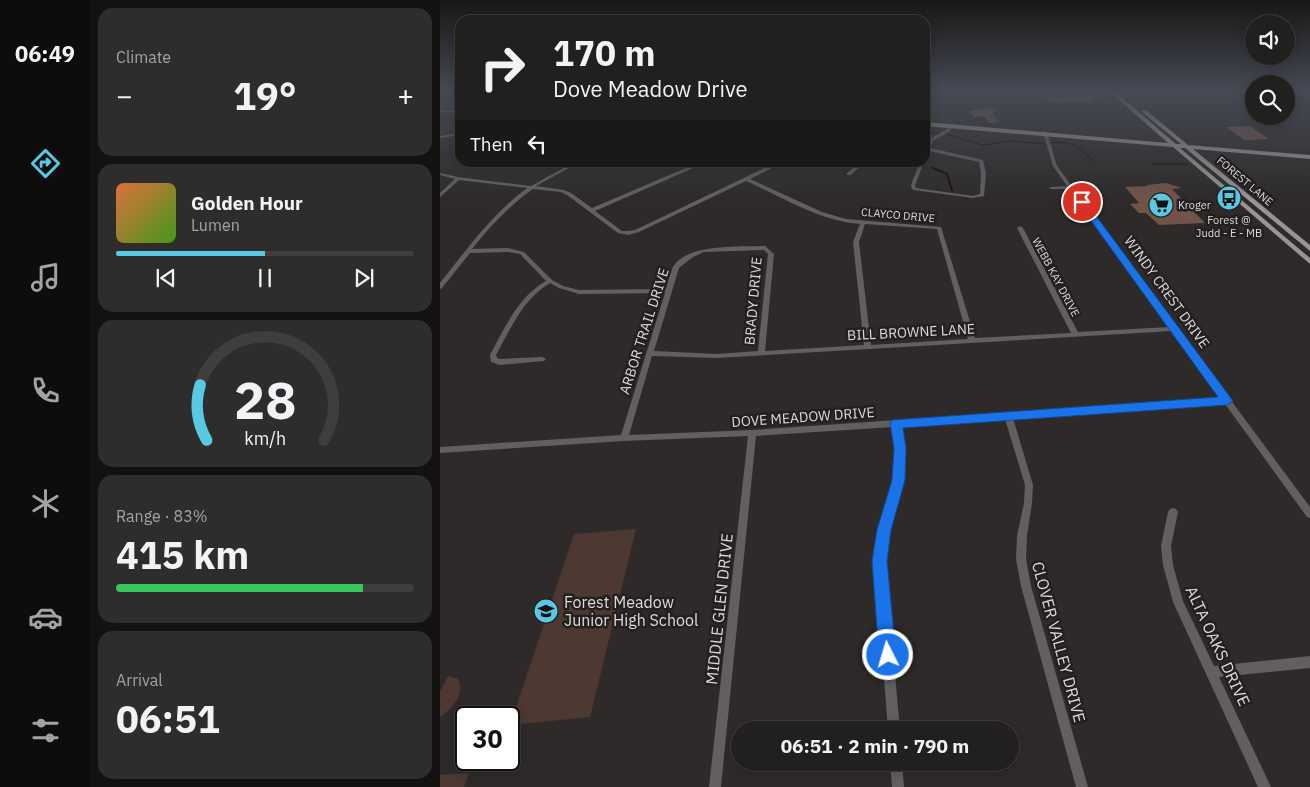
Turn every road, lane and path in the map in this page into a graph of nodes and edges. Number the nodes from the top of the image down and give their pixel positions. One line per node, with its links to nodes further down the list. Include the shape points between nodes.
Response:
1 (949, 128): 10 (street)
2 (983, 128): 5 (main road)
3 (1153, 128): 11 (main road, FOREST LANE)
4 (1164, 128): 12 (main road, FOREST LANE)
5 (1046, 133): 8 (main road); 9 (main road); 26 (street, WINDY CREST DRIVE, via 1056,166)
6 (455, 135): 7 (street)
7 (440, 137)
8 (1113, 137): 9 (main road); 11 (main road)
9 (1084, 138): 11 (main road)
10 (930, 143)
11 (1171, 143): 12 (main road); 23 (main road, FOREST LANE)
12 (1184, 144): 14 (main road); 22 (main road, FOREST LANE)
13 (930, 149): 19 (street, via 981,162 982,195 914,189)
14 (1310, 155)
15 (568, 167): 27 (street)
16 (693, 167): 32 (street)
17 (771, 167): 25 (street)
18 (857, 167): 21 (street)
19 (920, 167)
20 (440, 174): 24 (street)
21 (849, 174)
22 (1220, 174): 23 (main road); 30 (main road, FOREST LANE)
23 (1211, 177): 31 (main road, FOREST LANE)
24 (458, 178): 27 (street); 29 (street)
25 (746, 179): 32 (street, via 628,233 620,232); 33 (street, CLAYCO DRIVE, via 827,216)
26 (1070, 186): 28 (street); 44 (street, WINDY CREST DRIVE)
27 (532, 187): 32 (street, via 569,194); 39 (street, via 508,206)
28 (1051, 188)
29 (440, 196)
30 (1257, 205): 31 (main road); 35 (main road, FOREST LANE)
31 (1245, 206): 36 (main road, FOREST LANE)
32 (592, 210)
33 (862, 222): 46 (street, CLAYCO DRIVE, via 939,228); 47 (street, via 856,242)
34 (1020, 228): 45 (street, WEBB KAY DRIVE)
35 (1296, 237): 36 (main road); 37 (main road, FOREST LANE)
36 (1282, 238): 40 (main road, FOREST LANE)
37 (1310, 249)
38 (769, 250): 43 (street, ARBOR TRAIL DRIVE, via 700,252 683,260 676,268); 48 (street, BRADY DRIVE)
39 (470, 251): 41 (street, via 522,253); 42 (street)
40 (1310, 262)
41 (550, 281): 43 (street, via 579,292); 50 (street, via 528,295 493,355 493,360 500,362)
42 (440, 287)
43 (669, 291): 49 (street, ARBOR TRAIL DRIVE)
44 (1175, 329): 45 (street, BILL BROWNE LANE); 51 (street, WINDY CREST DRIVE)
45 (1075, 334): 46 (street, BILL BROWNE LANE)
46 (972, 341): 47 (street, BILL BROWNE LANE)
47 (868, 347): 48 (street, BILL BROWNE LANE)
48 (761, 353): 49 (street, BILL BROWNE LANE)
49 (650, 354): 55 (street, ARBOR TRAIL DRIVE)
50 (542, 359)
51 (1227, 401): 52 (street, DOVE MEADOW DRIVE); 58 (street, WINDY CREST DRIVE)
52 (1008, 416): 53 (street, DOVE MEADOW DRIVE); 65 (street, CLOVER VALLEY DRIVE, via 1028,485 1022,536 1026,586)
53 (896, 423): 54 (street, DOVE MEADOW DRIVE); 61 (street, via 900,448 898,480 884,530 880,561)
54 (752, 433): 55 (street, DOVE MEADOW DRIVE); 63 (street, MIDDLE GLEN DRIVE)
55 (624, 438): 56 (street, DOVE MEADOW DRIVE)
56 (440, 450)
57 (1173, 512): 60 (street, ALTA OAKS DRIVE, via 1166,546 1172,584)
58 (1310, 514)
59 (1310, 662): 60 (street)
60 (1212, 672): 66 (street, ALTA OAKS DRIVE)
61 (893, 721)
62 (897, 771): 64 (street)
63 (715, 787)
64 (898, 787)
65 (1082, 787)
66 (1265, 787)

